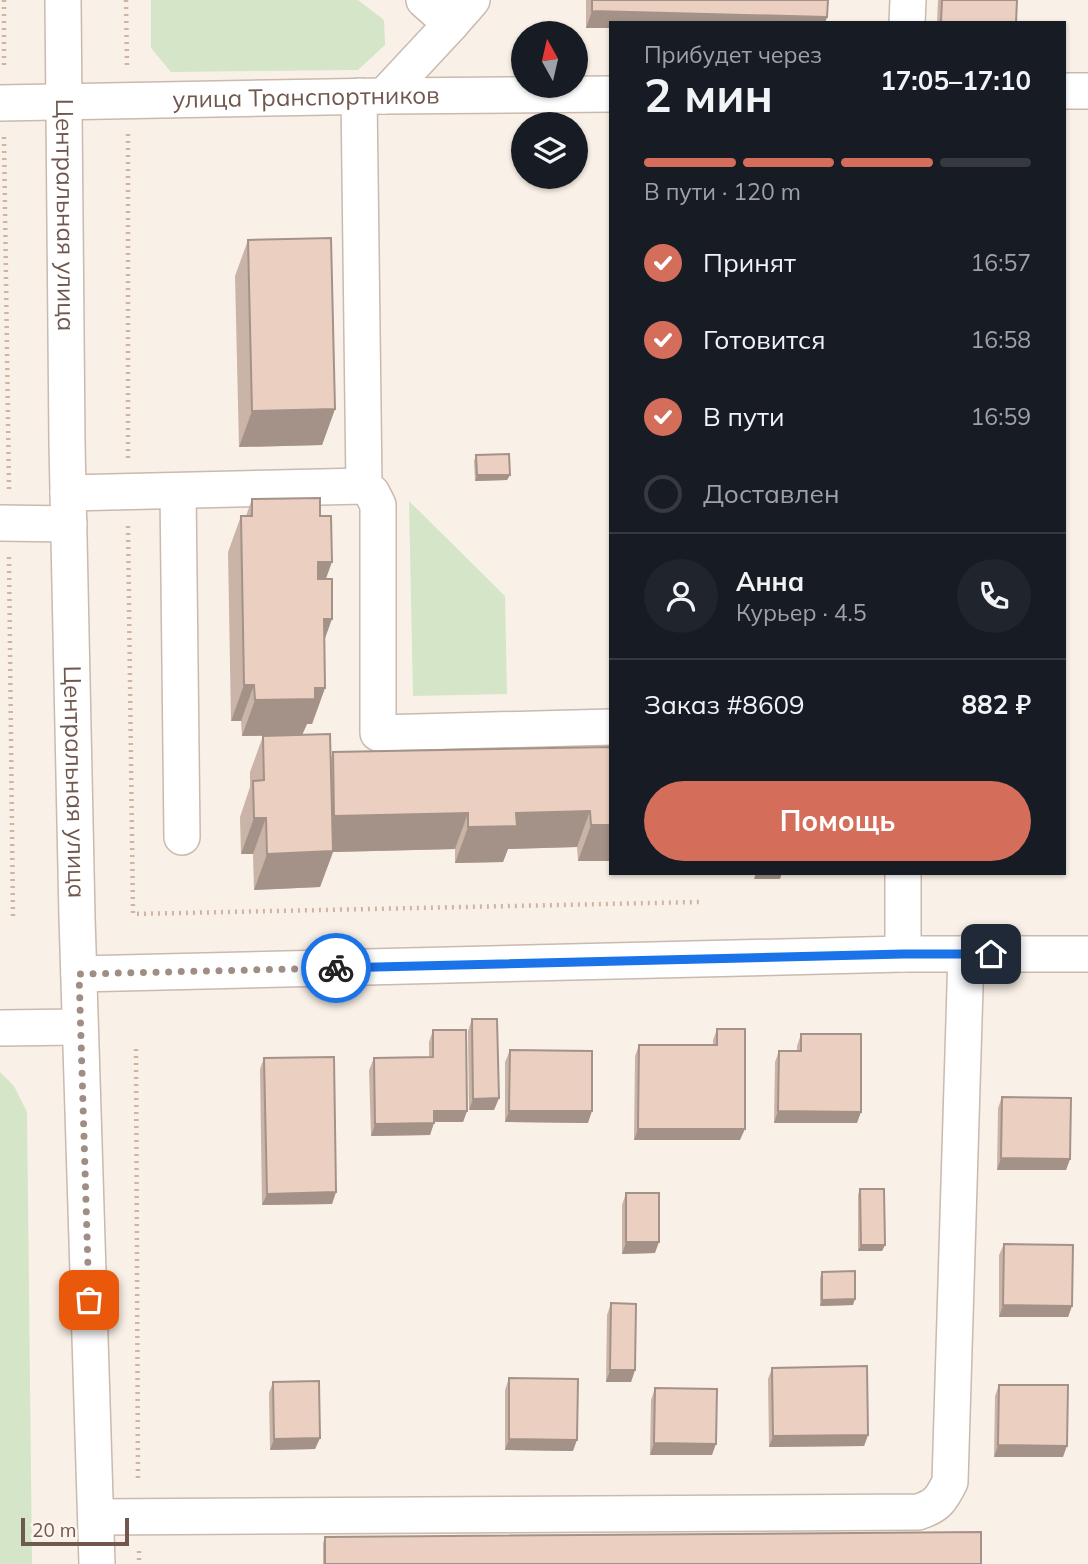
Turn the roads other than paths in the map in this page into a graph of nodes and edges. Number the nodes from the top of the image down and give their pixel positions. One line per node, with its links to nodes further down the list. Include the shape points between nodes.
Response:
1 (63, 0): 10 (street, Центральная улица)
2 (424, 0): 4 (street)
3 (908, 0): 5 (street)
4 (462, 12): 9 (street)
5 (907, 21)
6 (1066, 91): 7 (street)
7 (1088, 91)
8 (609, 94): 9 (street, улица Транспортников)
9 (371, 96): 10 (street, улица Транспортников); 12 (street)
10 (65, 102): 11 (street, улица Транспортников); 14 (street, Центральная улица)
11 (2, 103)
12 (364, 486): 13 (street); 16 (street, via 378,505 378,733)
13 (178, 491): 14 (street); 17 (street)
14 (69, 509): 15 (street); 22 (street, Центральная улица)
15 (4, 523)
16 (609, 727)
17 (183, 837)
18 (904, 875): 19 (street)
19 (903, 954): 20 (street); 22 (street)
20 (966, 954): 21 (street); 25 (street, via 950,1482 933,1507 918,1513)
21 (1088, 954)
22 (79, 974): 23 (street, Центральная улица)
23 (80, 1027): 24 (street); 25 (street, Центральная улица)
24 (0, 1028)
25 (96, 1517): 26 (street, Центральная улица)
26 (97, 1564)

